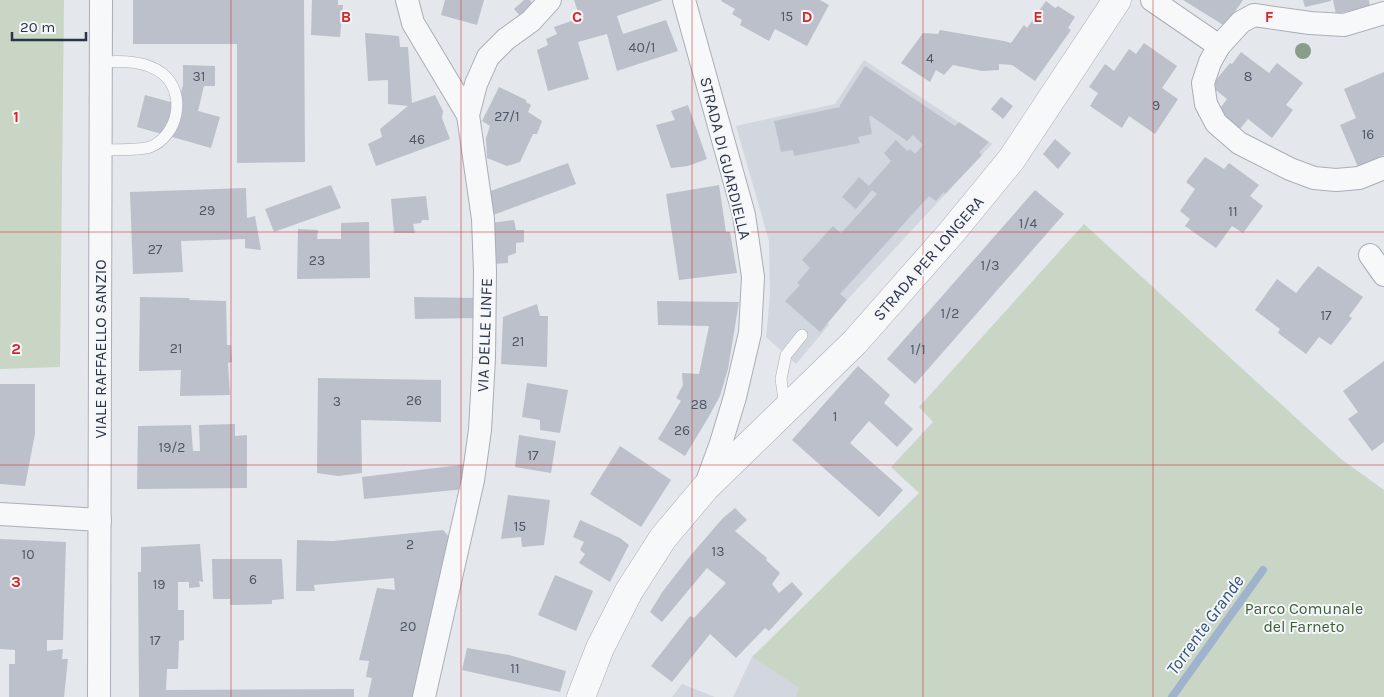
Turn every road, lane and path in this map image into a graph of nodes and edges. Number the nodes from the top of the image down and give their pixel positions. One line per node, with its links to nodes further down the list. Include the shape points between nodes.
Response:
1 (101, 0): 9 (street, VIALE RAFFAELLO SANZIO)
2 (407, 0): 10 (street, via 413,23)
3 (550, 0): 10 (street, VIA DELLE LINFE, via 531,21 488,57 476,84)
4 (684, 0): 17 (street, STRADA DI GUARDIELLA, via 744,215 753,277 750,334 727,425)
5 (1152, 0): 8 (street)
6 (1115, 1): 16 (street, STRADA PER LONGERA, via 1010,160 951,233 854,342)
7 (1384, 13): 8 (street, via 1344,25 1254,15 1241,22)
8 (1219, 46): 12 (street, via 1203,82 1206,104 1216,123 1239,143 1314,178 1358,178)
9 (100, 62): 11 (street, VIALE RAFFAELLO SANZIO); 11 (lane, via 129,61 163,74 175,89 177,110 173,126 160,142 148,148)
10 (468, 116): 21 (street, VIA DELLE LINFE, via 483,219 485,270 480,430 474,480)
11 (100, 150): 19 (street, VIALE RAFFAELLO SANZIO)
12 (1384, 168)
13 (1370, 256): 14 (street)
14 (1384, 275)
15 (802, 335): 16 (lane, via 786,355 781,379)
16 (786, 409): 17 (street, STRADA PER LONGERA)
17 (704, 488): 22 (street, STRADA DI GUARDIELLA, via 663,538 629,591 600,648)
18 (0, 514): 19 (street)
19 (100, 520): 20 (street, VIALE RAFFAELLO SANZIO)
20 (99, 697)
21 (424, 697)
22 (582, 697)

